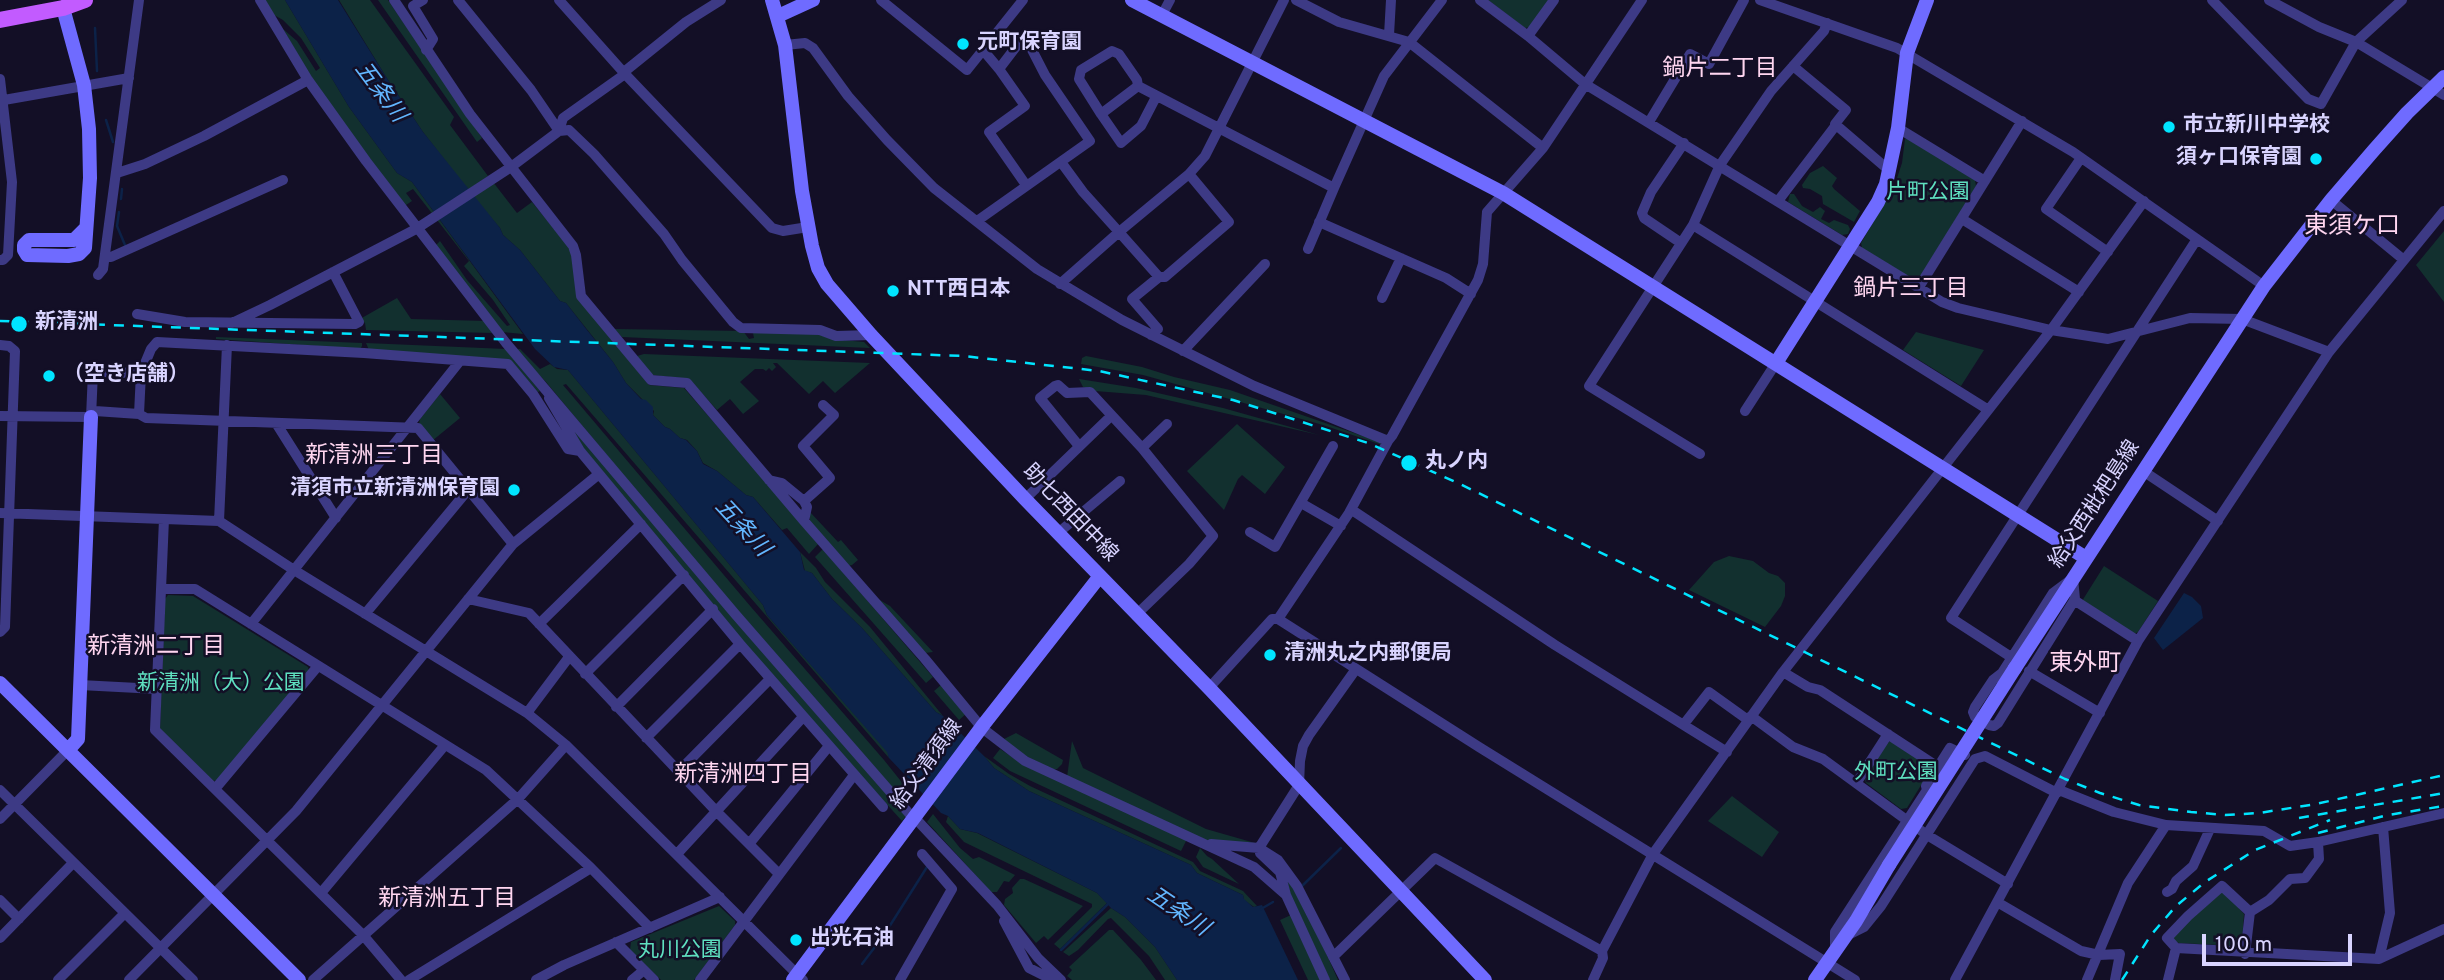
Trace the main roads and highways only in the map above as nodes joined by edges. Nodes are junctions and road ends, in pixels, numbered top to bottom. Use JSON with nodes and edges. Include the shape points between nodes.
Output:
{"nodes":[{"id":1,"x":85,"y":0,"type":"edge"},
{"id":2,"x":772,"y":0,"type":"edge"},
{"id":3,"x":813,"y":0,"type":"edge"},
{"id":4,"x":1132,"y":0,"type":"edge"},
{"id":5,"x":1927,"y":0,"type":"edge"},
{"id":6,"x":63,"y":8,"type":"junction"},
{"id":7,"x":778,"y":16,"type":"junction"},
{"id":8,"x":0,"y":20,"type":"edge"},
{"id":9,"x":2444,"y":77,"type":"edge"},
{"id":10,"x":2437,"y":92,"type":"edge"},
{"id":11,"x":86,"y":228,"type":"dead end"},
{"id":12,"x":1776,"y":363,"type":"junction"},
{"id":13,"x":91,"y":417,"type":"road end"},
{"id":14,"x":2086,"y":558,"type":"junction"},
{"id":15,"x":1100,"y":576,"type":"junction"},
{"id":16,"x":0,"y":683,"type":"edge"},
{"id":17,"x":69,"y":749,"type":"junction"},
{"id":18,"x":798,"y":978,"type":"edge"},
{"id":19,"x":299,"y":980,"type":"edge"},
{"id":20,"x":1485,"y":980,"type":"edge"},
{"id":21,"x":1815,"y":980,"type":"edge"}],
"edges":[{"from":1,"to":6,"type":"main road"},
{"from":2,"to":7,"type":"main road","name":"助七西田中線"},
{"from":3,"to":7,"type":"main road"},
{"from":4,"to":12,"type":"main road","via":[[1503,193]]},
{"from":5,"to":12,"type":"main road","via":[[1907,53],[1891,169],[1878,202]]},
{"from":6,"to":8,"type":"main road"},
{"from":6,"to":11,"type":"main road","via":[[84,85],[89,129]]},
{"from":7,"to":15,"type":"main road","name":"助七西田中線","via":[[808,227],[827,284]]},
{"from":9,"to":10,"type":"main road","name":"給父西枇杷島線"},
{"from":10,"to":14,"type":"main road","name":"給父西枇杷島線","via":[[2332,200],[2264,286]]},
{"from":12,"to":14,"type":"main road"},
{"from":13,"to":17,"type":"main road","via":[[78,739]]},
{"from":14,"to":21,"type":"main road","name":"給父西枇杷島線","bridge":true},
{"from":15,"to":18,"type":"main road","name":"給父清須線"},
{"from":15,"to":20,"type":"main road","name":"助七西田中線"},
{"from":16,"to":17,"type":"main road"},
{"from":17,"to":19,"type":"main road"}]}
